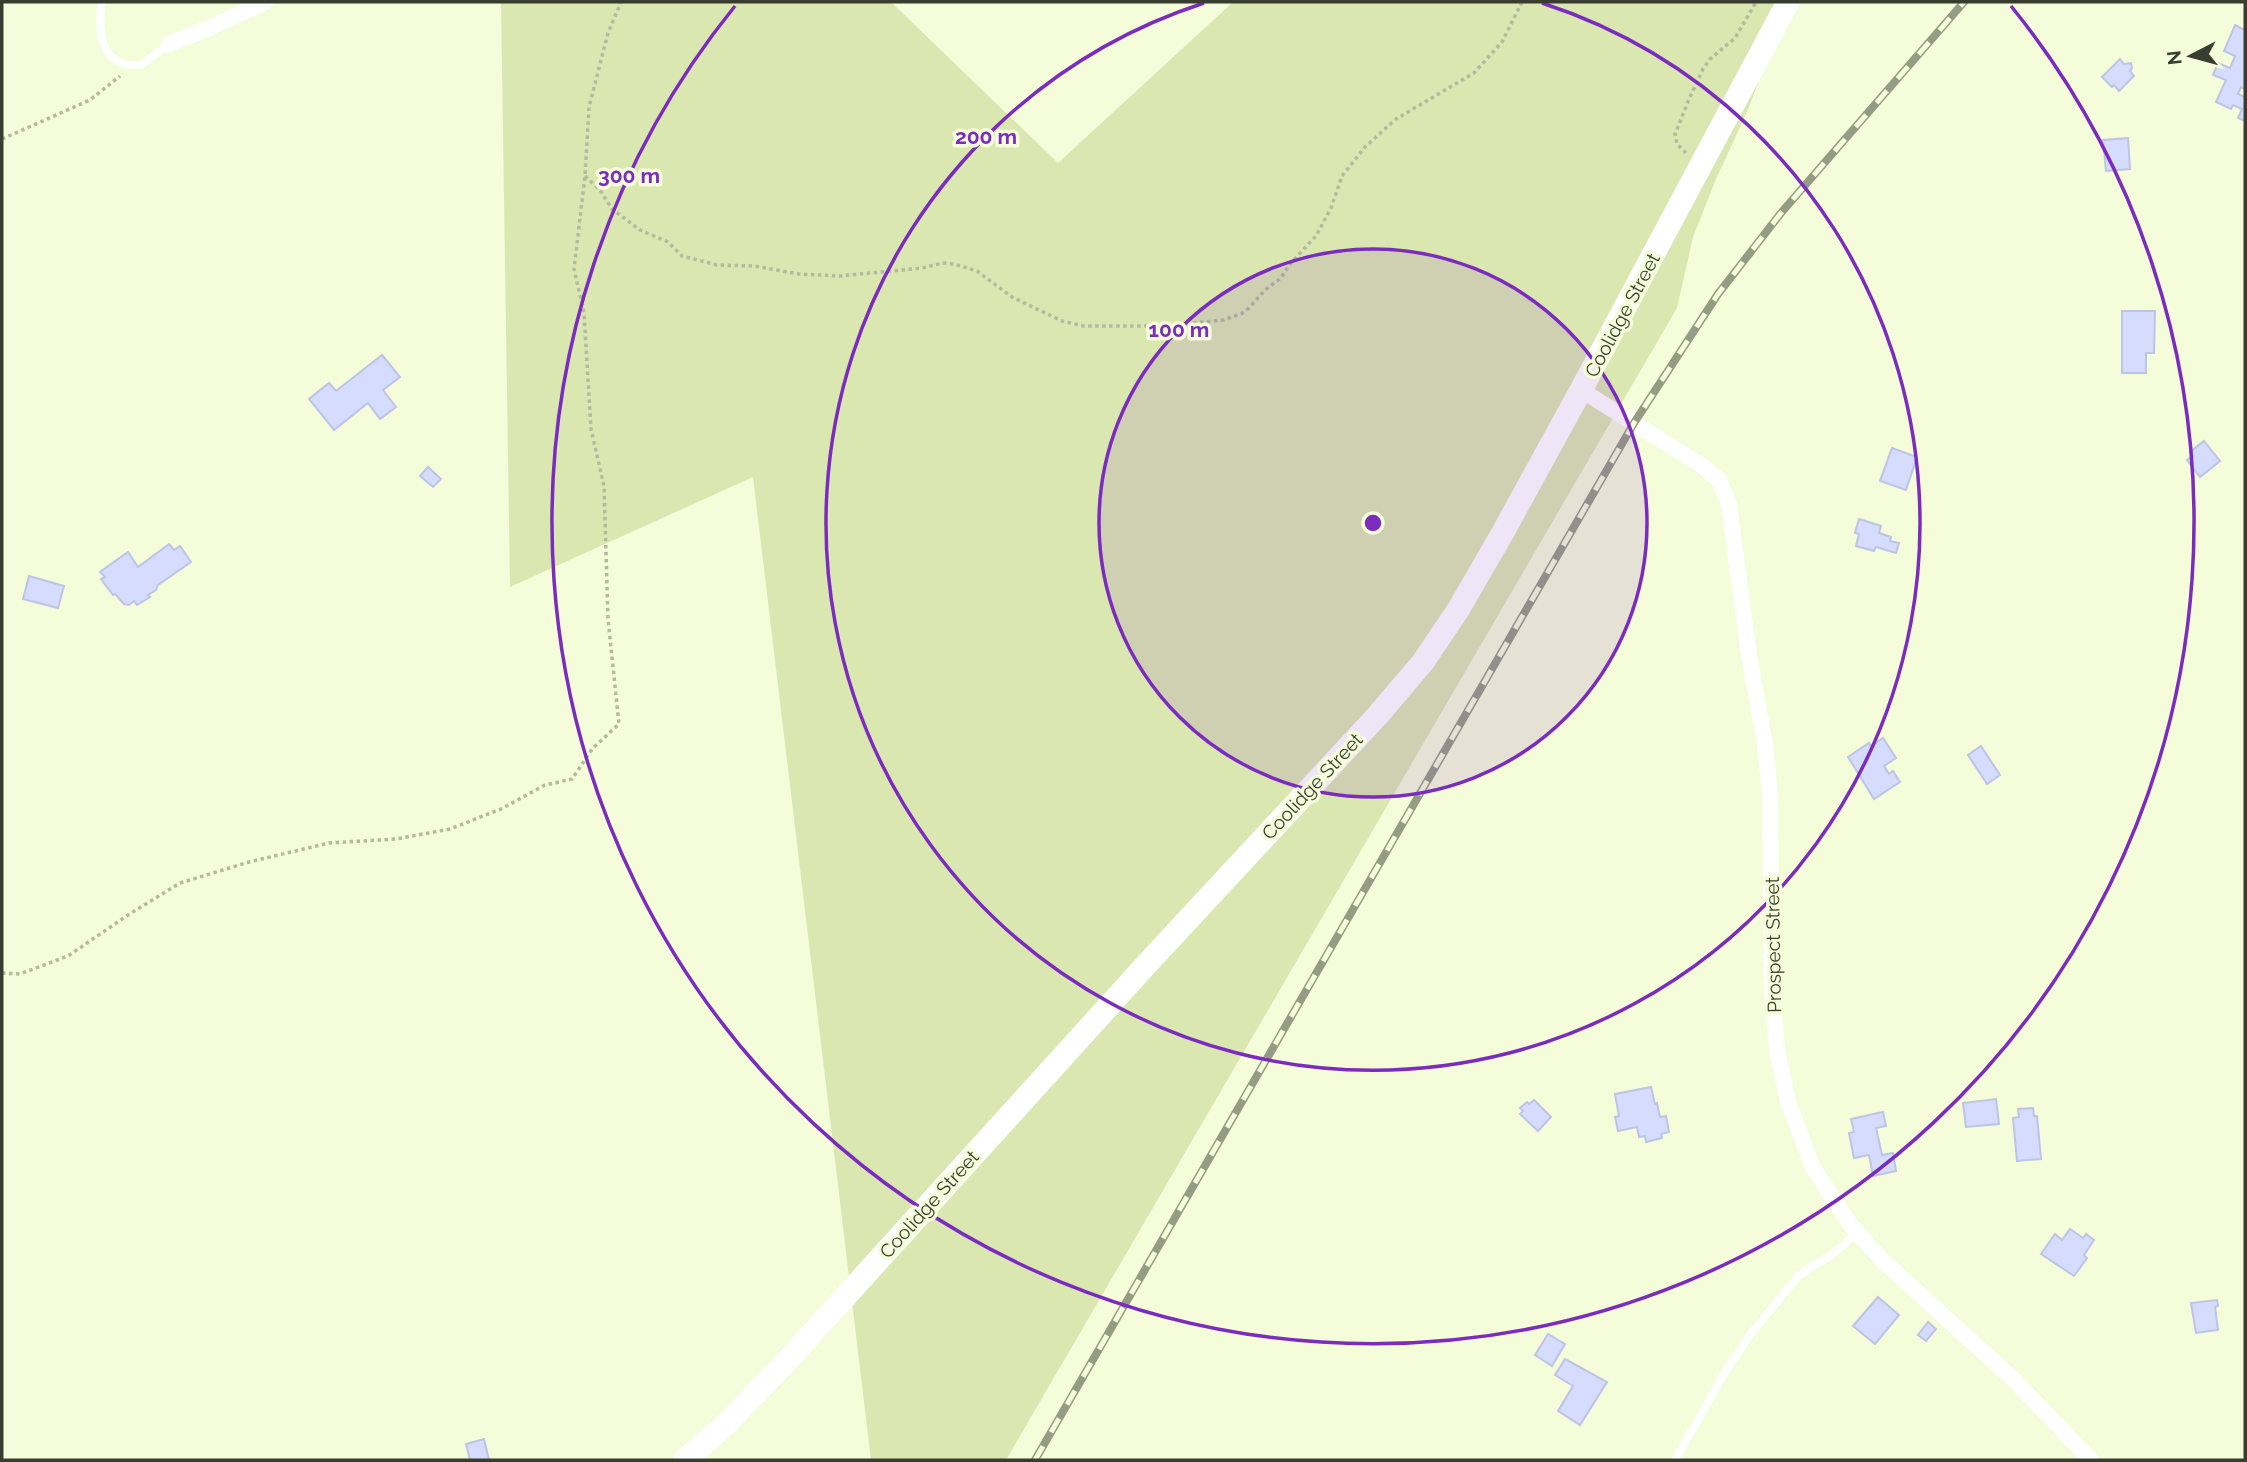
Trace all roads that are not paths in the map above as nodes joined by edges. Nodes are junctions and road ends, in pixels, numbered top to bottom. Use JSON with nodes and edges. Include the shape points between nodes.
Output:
{"nodes":[{"id":1,"x":102,"y":2,"type":"edge"},
{"id":2,"x":265,"y":2,"type":"edge"},
{"id":3,"x":1788,"y":2,"type":"edge"},
{"id":4,"x":169,"y":44,"type":"joint"},
{"id":5,"x":1581,"y":390,"type":"junction"},
{"id":6,"x":1858,"y":1232,"type":"junction"},
{"id":7,"x":685,"y":1460,"type":"edge"},
{"id":8,"x":1675,"y":1460,"type":"edge"},
{"id":9,"x":2091,"y":1460,"type":"edge"}],
"edges":[{"from":1,"to":4,"type":"lane","via":[[100,27],[111,57],[132,65],[147,61]]},
{"from":2,"to":4,"type":"street"},
{"from":3,"to":5,"type":"main road","name":"Coolidge Street"},
{"from":5,"to":6,"type":"street","name":"Prospect Street","via":[[1700,465],[1719,480],[1729,504],[1770,794],[1777,1049],[1788,1102],[1813,1168]]},
{"from":5,"to":7,"type":"main road","name":"Coolidge Street","via":[[1458,610],[1398,692],[786,1362]]},
{"from":6,"to":8,"type":"lane","via":[[1799,1275],[1727,1369]]},
{"from":6,"to":9,"type":"street","name":"Prospect Street"}]}
